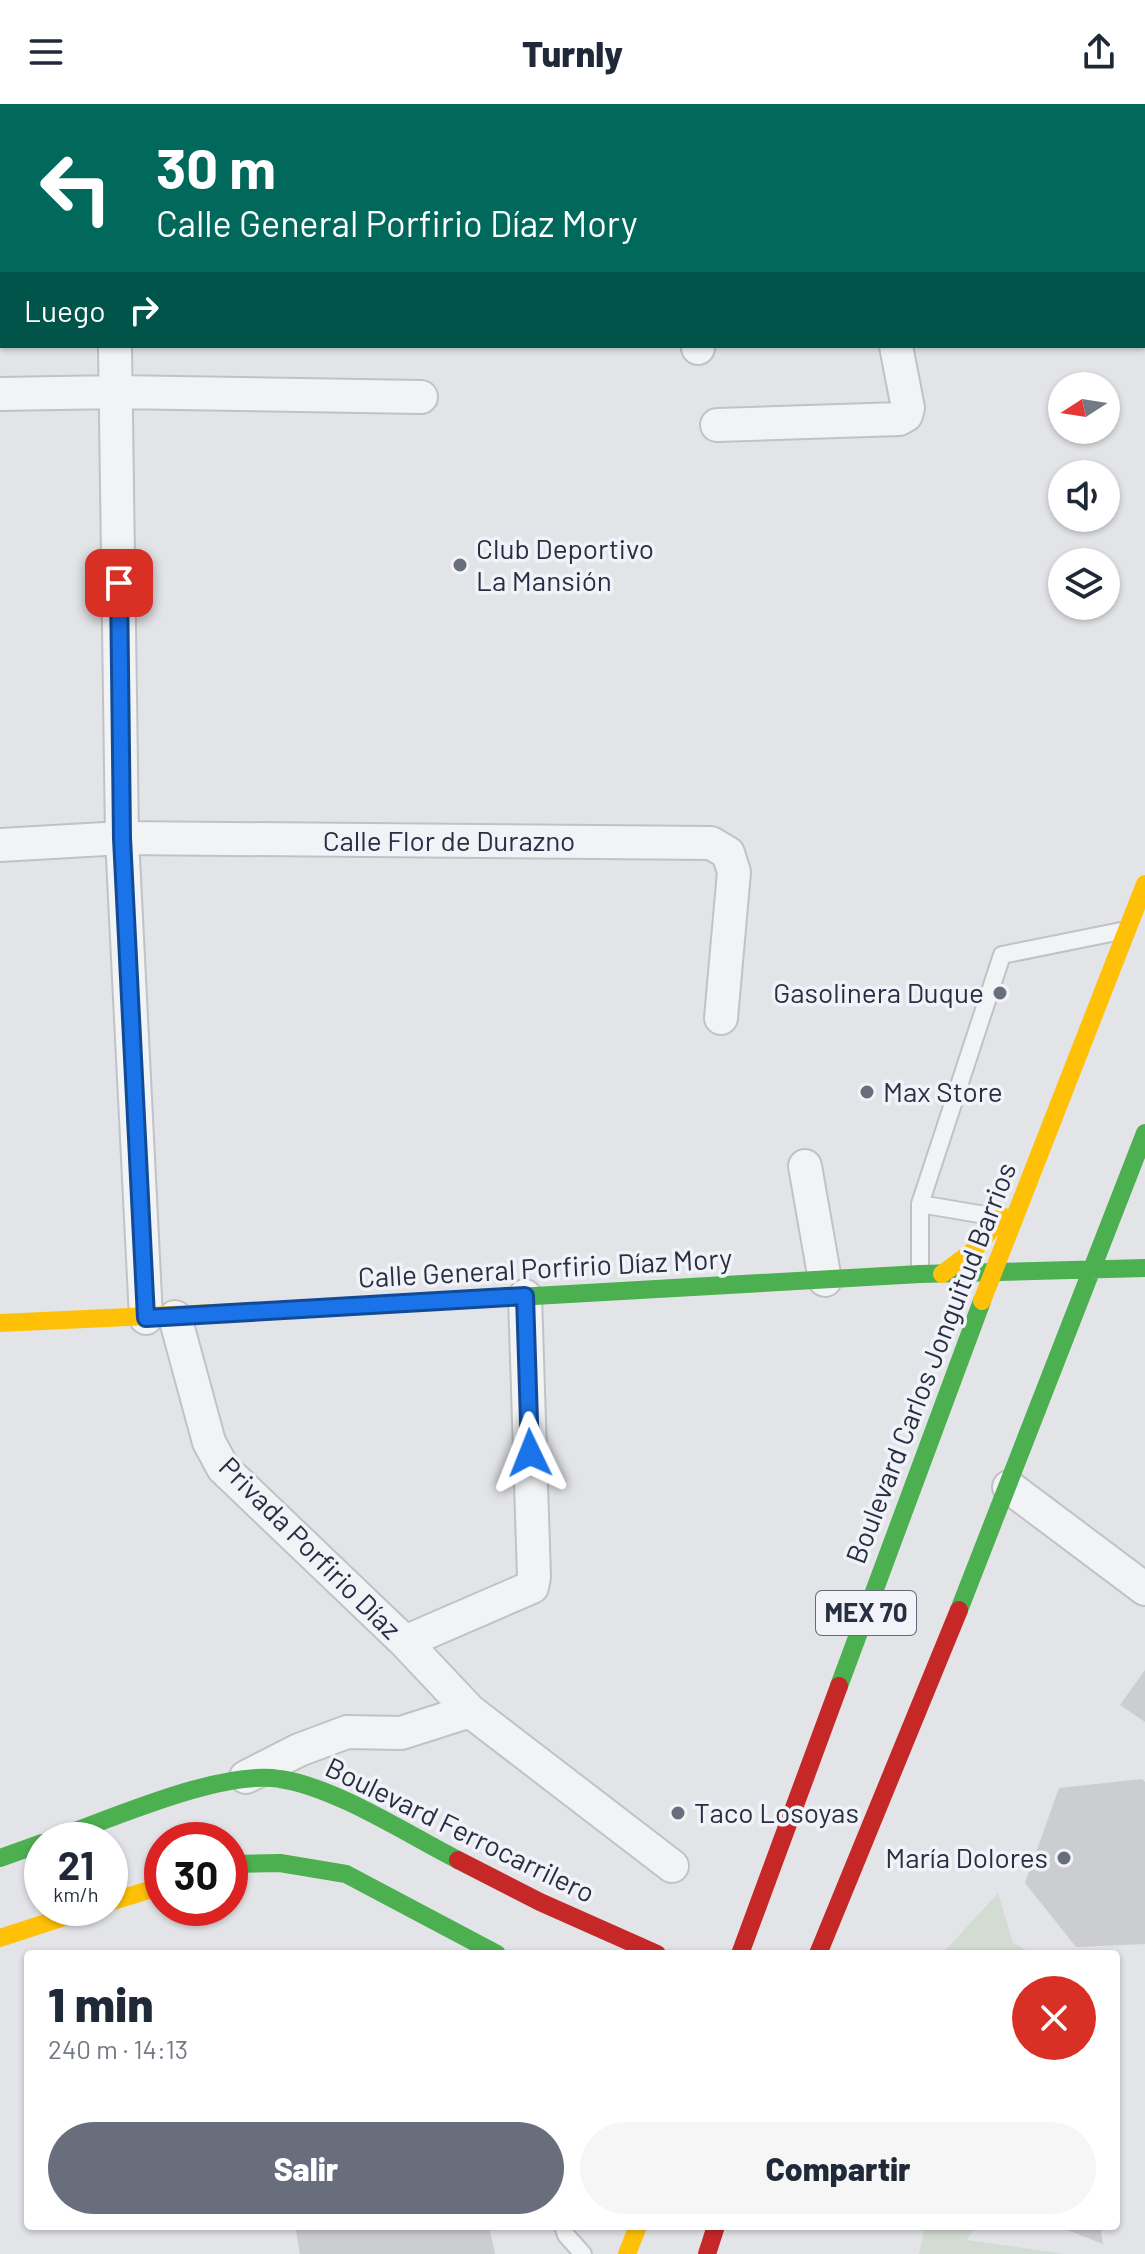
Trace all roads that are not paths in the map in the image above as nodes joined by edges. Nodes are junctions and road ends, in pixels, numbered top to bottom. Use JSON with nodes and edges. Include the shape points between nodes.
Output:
{"nodes":[{"id":1,"x":115,"y":348,"type":"edge"},
{"id":2,"x":896,"y":348,"type":"edge"},
{"id":3,"x":116,"y":392,"type":"junction"},
{"id":4,"x":0,"y":394,"type":"edge"},
{"id":5,"x":421,"y":397,"type":"dead end"},
{"id":6,"x":717,"y":425,"type":"dead end"},
{"id":7,"x":122,"y":838,"type":"junction"},
{"id":8,"x":0,"y":845,"type":"edge"},
{"id":9,"x":1145,"y":884,"type":"edge"},
{"id":10,"x":1126,"y":930,"type":"junction"},
{"id":11,"x":721,"y":1018,"type":"dead end"},
{"id":12,"x":1145,"y":1133,"type":"edge"},
{"id":13,"x":805,"y":1166,"type":"dead end"},
{"id":14,"x":1035,"y":1172,"type":"junction"},
{"id":15,"x":920,"y":1204,"type":"junction"},
{"id":16,"x":1000,"y":1218,"type":"junction"},
{"id":17,"x":1145,"y":1268,"type":"edge"},
{"id":18,"x":1092,"y":1271,"type":"junction"},
{"id":19,"x":992,"y":1273,"type":"junction"},
{"id":20,"x":920,"y":1274,"type":"junction"},
{"id":21,"x":942,"y":1274,"type":"junction"},
{"id":22,"x":825,"y":1280,"type":"junction"},
{"id":23,"x":525,"y":1296,"type":"junction"},
{"id":24,"x":161,"y":1318,"type":"junction"},
{"id":25,"x":0,"y":1323,"type":"edge"},
{"id":26,"x":1009,"y":1487,"type":"junction"},
{"id":27,"x":1145,"y":1589,"type":"edge"},
{"id":28,"x":405,"y":1642,"type":"junction"},
{"id":29,"x":470,"y":1711,"type":"junction"},
{"id":30,"x":240,"y":1780,"type":"junction"},
{"id":31,"x":104,"y":1822,"type":"edge"},
{"id":32,"x":24,"y":1849,"type":"edge"},
{"id":33,"x":0,"y":1858,"type":"edge"},
{"id":34,"x":248,"y":1864,"type":"edge"},
{"id":35,"x":672,"y":1866,"type":"dead end"},
{"id":36,"x":37,"y":1926,"type":"edge"},
{"id":37,"x":0,"y":1938,"type":"edge"},
{"id":38,"x":474,"y":1948,"type":"edge"},
{"id":39,"x":648,"y":1950,"type":"edge"},
{"id":40,"x":741,"y":1950,"type":"edge"},
{"id":41,"x":820,"y":1950,"type":"edge"},
{"id":42,"x":564,"y":2230,"type":"edge"},
{"id":43,"x":636,"y":2230,"type":"edge"},
{"id":44,"x":715,"y":2230,"type":"edge"},
{"id":45,"x":583,"y":2254,"type":"edge"},
{"id":46,"x":627,"y":2254,"type":"edge"},
{"id":47,"x":707,"y":2254,"type":"edge"}],
"edges":[{"from":1,"to":3,"type":"street","name":"Privada Porfirio Díaz"},
{"from":2,"to":6,"type":"street","via":[[908,408],[899,419]]},
{"from":3,"to":4,"type":"street"},
{"from":3,"to":5,"type":"street"},
{"from":3,"to":7,"type":"street","name":"Privada Porfirio Díaz"},
{"from":7,"to":8,"type":"street","name":"Calle Flor de Durazno"},
{"from":7,"to":11,"type":"street","name":"Calle Flor de Durazno","via":[[711,843],[728,853],[734,872]]},
{"from":7,"to":24,"type":"street","name":"Privada Porfirio Díaz"},
{"from":9,"to":10,"type":"street","name":"Boulevard Carlos Jonguitud Barrios","number":"MEX 70"},
{"from":10,"to":14,"type":"street","name":"Boulevard Carlos Jonguitud Barrios","number":"MEX 70"},
{"from":10,"to":15,"type":"lane","via":[[1002,955]]},
{"from":12,"to":18,"type":"street","number":"MEX 70"},
{"from":13,"to":22,"type":"street"},
{"from":14,"to":16,"type":"street"},
{"from":14,"to":19,"type":"street","name":"Boulevard Carlos Jonguitud Barrios","number":"MEX 70"},
{"from":15,"to":16,"type":"lane"},
{"from":15,"to":20,"type":"lane"},
{"from":16,"to":21,"type":"street","via":[[973,1251]]},
{"from":17,"to":18,"type":"street","name":"Calle General Porfirio Díaz Mory"},
{"from":18,"to":19,"type":"street","name":"Calle General Porfirio Díaz Mory"},
{"from":18,"to":26,"type":"street","number":"MEX 70"},
{"from":19,"to":21,"type":"street","name":"Calle General Porfirio Díaz Mory"},
{"from":19,"to":40,"type":"street","name":"Boulevard Carlos Jonguitud Barrios","number":"MEX 70"},
{"from":20,"to":21,"type":"street","name":"Calle General Porfirio Díaz Mory"},
{"from":20,"to":22,"type":"street","name":"Calle General Porfirio Díaz Mory"},
{"from":22,"to":23,"type":"street","name":"Calle General Porfirio Díaz Mory"},
{"from":23,"to":24,"type":"street","name":"Calle General Porfirio Díaz Mory"},
{"from":23,"to":28,"type":"street","via":[[532,1587]]},
{"from":24,"to":25,"type":"street","name":"Calle General Porfirio Díaz Mory"},
{"from":24,"to":28,"type":"street","name":"Privada Porfirio Díaz","via":[[223,1468]]},
{"from":26,"to":27,"type":"street"},
{"from":26,"to":41,"type":"street","number":"MEX 70"},
{"from":28,"to":29,"type":"street","name":"Privada Porfirio Díaz"},
{"from":29,"to":30,"type":"street","via":[[401,1733],[347,1732]]},
{"from":29,"to":35,"type":"street","name":"Privada Porfirio Díaz"},
{"from":30,"to":31,"type":"street","name":"Boulevard Ferrocarrilero"},
{"from":30,"to":39,"type":"street","name":"Boulevard Ferrocarrilero","via":[[278,1778],[316,1788],[540,1902]]},
{"from":32,"to":33,"type":"street"},
{"from":34,"to":38,"type":"street","via":[[280,1863],[346,1874]]},
{"from":36,"to":37,"type":"street"},
{"from":42,"to":45,"type":"lane"},
{"from":43,"to":46,"type":"street"},
{"from":44,"to":47,"type":"street"}]}
